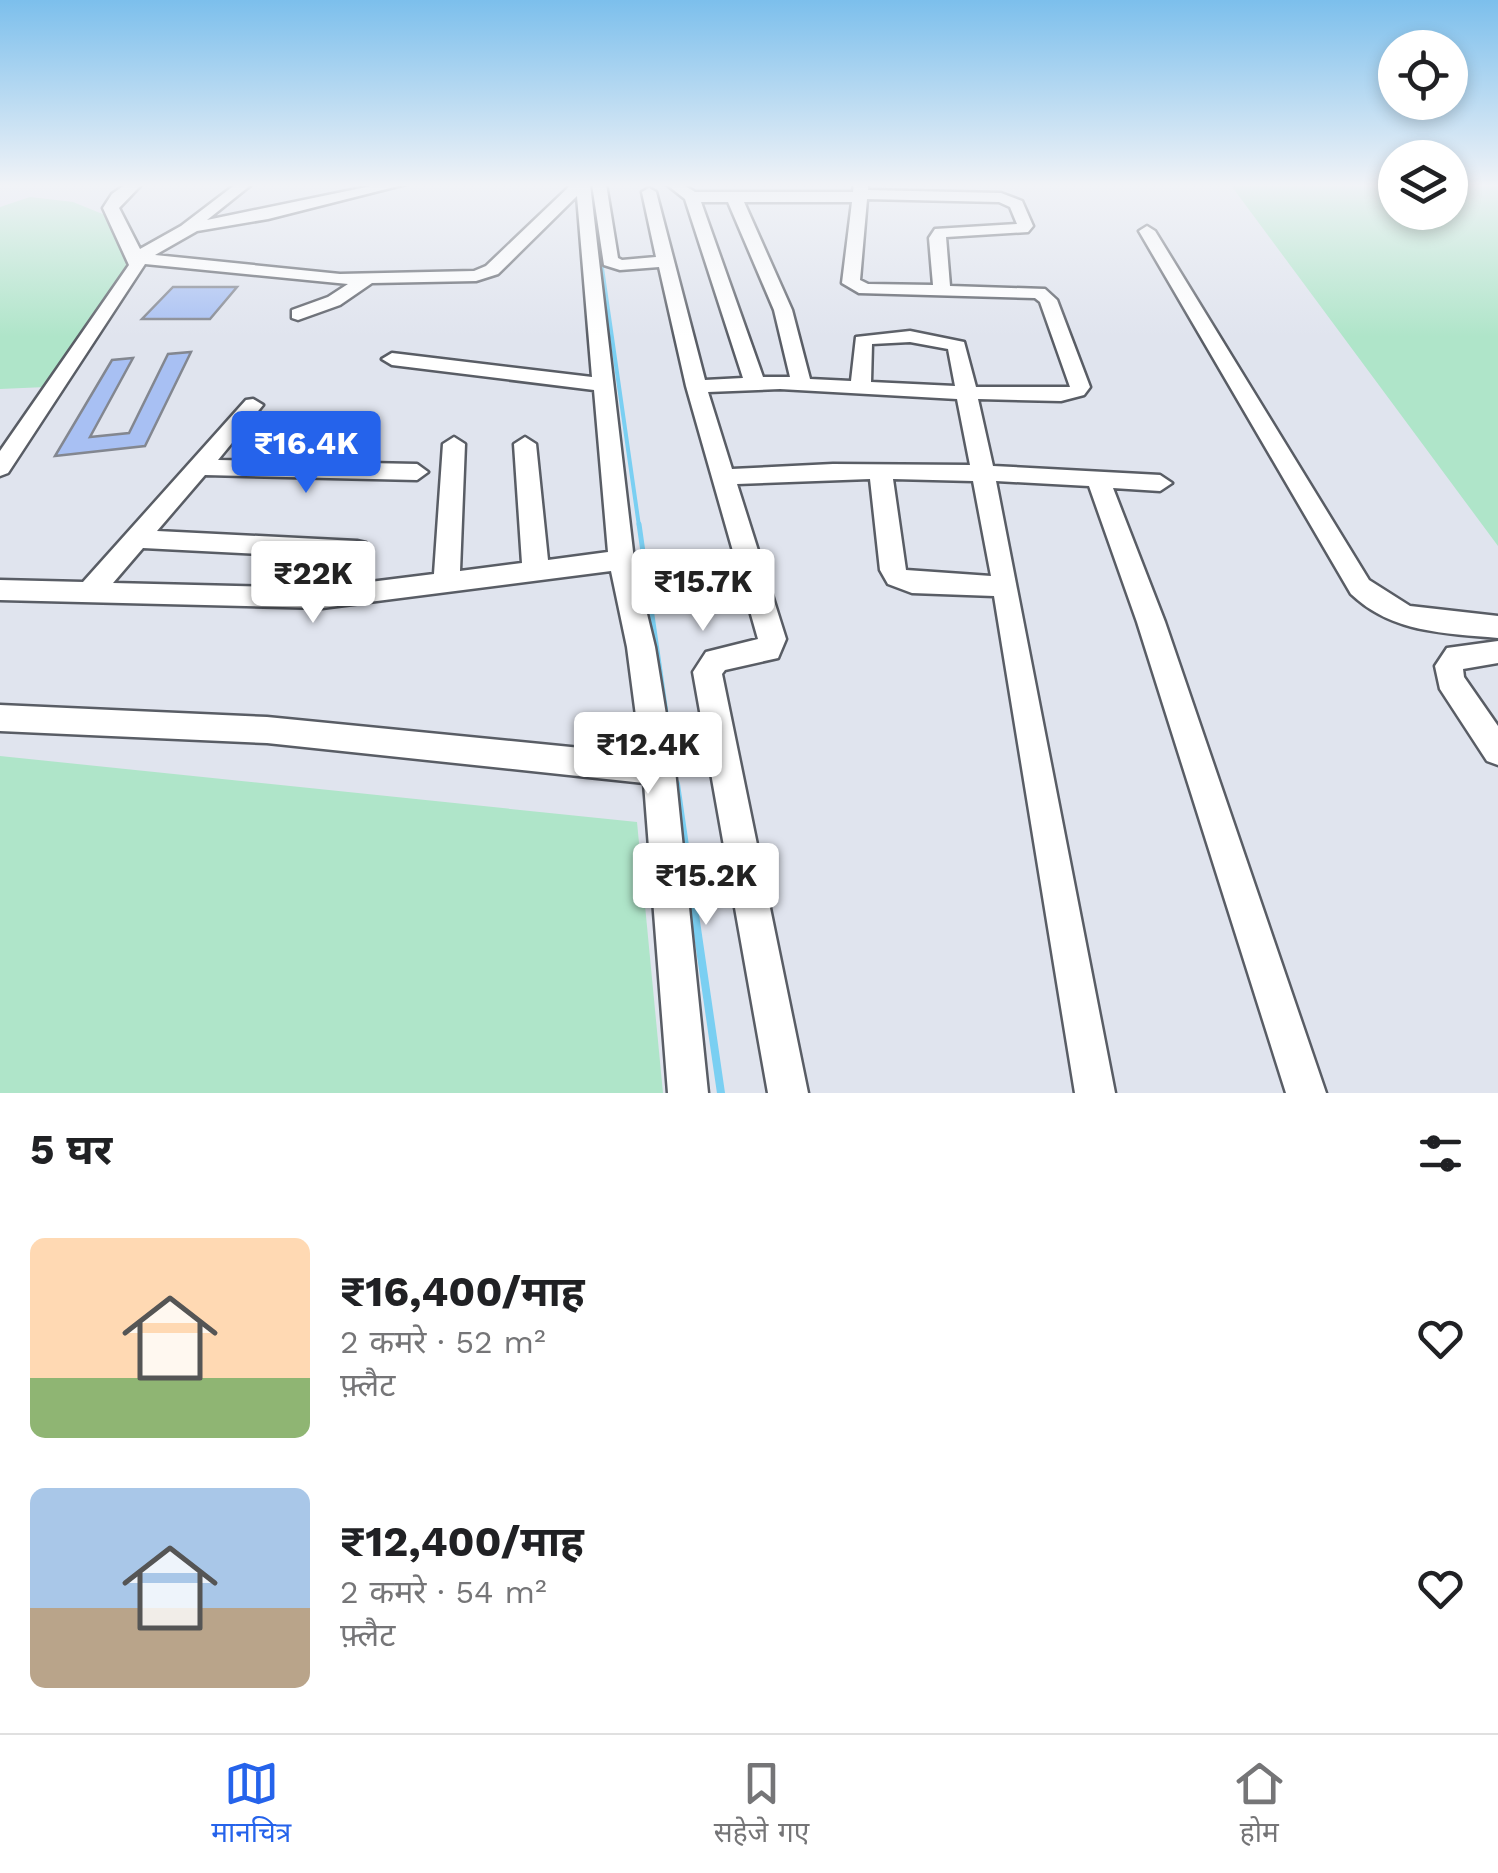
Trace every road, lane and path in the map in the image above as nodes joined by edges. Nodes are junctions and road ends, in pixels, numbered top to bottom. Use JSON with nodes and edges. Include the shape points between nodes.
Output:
{"nodes":[{"id":1,"x":120,"y":235,"type":"edge"},
{"id":2,"x":178,"y":235,"type":"edge"},
{"id":3,"x":526,"y":235,"type":"edge"},
{"id":4,"x":587,"y":235,"type":"edge"},
{"id":5,"x":606,"y":235,"type":"edge"},
{"id":6,"x":664,"y":235,"type":"edge"},
{"id":7,"x":705,"y":235,"type":"edge"},
{"id":8,"x":750,"y":235,"type":"edge"},
{"id":9,"x":856,"y":235,"type":"edge"},
{"id":10,"x":939,"y":235,"type":"edge"},
{"id":11,"x":1150,"y":235,"type":"edge"},
{"id":12,"x":137,"y":258,"type":"junction"},
{"id":13,"x":666,"y":261,"type":"junction"},
{"id":14,"x":366,"y":280,"type":"junction"},
{"id":15,"x":942,"y":290,"type":"junction"},
{"id":16,"x":298,"y":314,"type":"dead end"},
{"id":17,"x":392,"y":359,"type":"dead end"},
{"id":18,"x":755,"y":383,"type":"junction"},
{"id":19,"x":801,"y":383,"type":"junction"},
{"id":20,"x":604,"y":385,"type":"junction"},
{"id":21,"x":696,"y":386,"type":"junction"},
{"id":22,"x":861,"y":388,"type":"junction"},
{"id":23,"x":965,"y":394,"type":"junction"},
{"id":24,"x":252,"y":406,"type":"dead end"},
{"id":25,"x":454,"y":444,"type":"dead end"},
{"id":26,"x":524,"y":444,"type":"dead end"},
{"id":27,"x":197,"y":467,"type":"junction"},
{"id":28,"x":0,"y":468,"type":"edge"},
{"id":29,"x":417,"y":472,"type":"dead end"},
{"id":30,"x":882,"y":473,"type":"junction"},
{"id":31,"x":983,"y":474,"type":"junction"},
{"id":32,"x":724,"y":477,"type":"junction"},
{"id":33,"x":1098,"y":479,"type":"junction"},
{"id":34,"x":1160,"y":483,"type":"dead end"},
{"id":35,"x":138,"y":540,"type":"junction"},
{"id":36,"x":357,"y":550,"type":"dead end"},
{"id":37,"x":621,"y":560,"type":"junction"},
{"id":38,"x":536,"y":572,"type":"junction"},
{"id":39,"x":446,"y":584,"type":"junction"},
{"id":40,"x":1006,"y":586,"type":"junction"},
{"id":41,"x":0,"y":590,"type":"edge"},
{"id":42,"x":91,"y":592,"type":"junction"},
{"id":43,"x":1498,"y":626,"type":"edge"},
{"id":44,"x":1498,"y":652,"type":"edge"},
{"id":45,"x":0,"y":718,"type":"edge"},
{"id":46,"x":1498,"y":750,"type":"edge"},
{"id":47,"x":659,"y":770,"type":"junction"},
{"id":48,"x":688,"y":1093,"type":"edge"},
{"id":49,"x":788,"y":1093,"type":"edge"},
{"id":50,"x":1094,"y":1093,"type":"edge"},
{"id":51,"x":1306,"y":1093,"type":"edge"}],
"edges":[{"from":1,"to":12,"type":"street"},
{"from":2,"to":12,"type":"street"},
{"from":3,"to":14,"type":"street","via":[[484,274]]},
{"from":4,"to":20,"type":"street"},
{"from":5,"to":13,"type":"street","via":[[610,261]]},
{"from":6,"to":13,"type":"street"},
{"from":7,"to":18,"type":"street"},
{"from":8,"to":19,"type":"street","via":[[783,310]]},
{"from":9,"to":15,"type":"street","via":[[852,284]]},
{"from":10,"to":15,"type":"street"},
{"from":11,"to":43,"type":"street","via":[[1372,601],[1410,619]]},
{"from":12,"to":14,"type":"street"},
{"from":12,"to":28,"type":"street"},
{"from":13,"to":21,"type":"street"},
{"from":14,"to":16,"type":"street","via":[[334,302]]},
{"from":15,"to":23,"type":"street","via":[[1045,296],[1080,387],[1071,394]]},
{"from":17,"to":20,"type":"street"},
{"from":18,"to":19,"type":"street"},
{"from":18,"to":21,"type":"street"},
{"from":19,"to":22,"type":"street"},
{"from":20,"to":37,"type":"street"},
{"from":21,"to":32,"type":"street"},
{"from":22,"to":23,"type":"street"},
{"from":22,"to":23,"type":"street","via":[[861,344],[875,338],[952,343]]},
{"from":23,"to":31,"type":"street"},
{"from":24,"to":27,"type":"street"},
{"from":25,"to":39,"type":"street"},
{"from":26,"to":38,"type":"street"},
{"from":27,"to":29,"type":"street"},
{"from":27,"to":35,"type":"street"},
{"from":30,"to":31,"type":"street"},
{"from":30,"to":32,"type":"street"},
{"from":30,"to":40,"type":"street","via":[[897,577]]},
{"from":31,"to":33,"type":"street"},
{"from":31,"to":40,"type":"street"},
{"from":32,"to":49,"type":"street","via":[[772,639],[768,650],[716,660],[708,672]]},
{"from":33,"to":34,"type":"street"},
{"from":33,"to":51,"type":"street"},
{"from":35,"to":36,"type":"street"},
{"from":35,"to":42,"type":"street"},
{"from":37,"to":38,"type":"street"},
{"from":37,"to":47,"type":"street"},
{"from":38,"to":39,"type":"street"},
{"from":39,"to":42,"type":"street","via":[[322,598]]},
{"from":40,"to":50,"type":"street"},
{"from":41,"to":42,"type":"street"},
{"from":44,"to":46,"type":"street","via":[[1456,656],[1449,666],[1450,680]]},
{"from":45,"to":47,"type":"street","via":[[268,730]]},
{"from":47,"to":48,"type":"street"}]}
